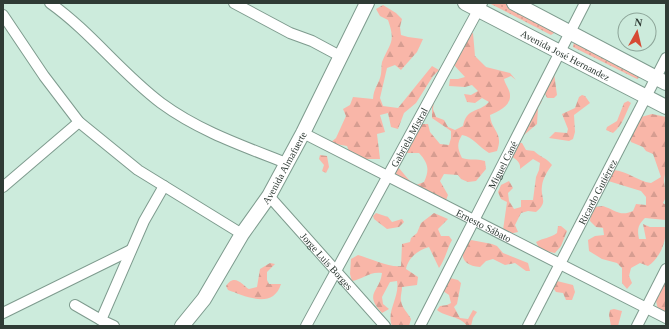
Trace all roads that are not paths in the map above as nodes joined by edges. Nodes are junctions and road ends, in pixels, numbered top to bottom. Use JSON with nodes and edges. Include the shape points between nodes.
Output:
{"nodes":[{"id":1,"x":50,"y":3,"type":"edge"},
{"id":2,"x":234,"y":3,"type":"edge"},
{"id":3,"x":367,"y":3,"type":"edge"},
{"id":4,"x":464,"y":3,"type":"edge"},
{"id":5,"x":514,"y":3,"type":"edge"},
{"id":6,"x":585,"y":3,"type":"edge"},
{"id":7,"x":480,"y":7,"type":"edge"},
{"id":8,"x":3,"y":15,"type":"edge"},
{"id":9,"x":571,"y":32,"type":"junction"},
{"id":10,"x":561,"y":52,"type":"junction"},
{"id":11,"x":340,"y":56,"type":"junction"},
{"id":12,"x":666,"y":58,"type":"edge"},
{"id":13,"x":661,"y":80,"type":"edge"},
{"id":14,"x":646,"y":97,"type":"junction"},
{"id":15,"x":666,"y":107,"type":"edge"},
{"id":16,"x":79,"y":122,"type":"junction"},
{"id":17,"x":303,"y":133,"type":"junction"},
{"id":18,"x":286,"y":163,"type":"junction"},
{"id":19,"x":388,"y":175,"type":"junction"},
{"id":20,"x":164,"y":186,"type":"junction"},
{"id":21,"x":3,"y":187,"type":"edge"},
{"id":22,"x":269,"y":196,"type":"junction"},
{"id":23,"x":474,"y":219,"type":"junction"},
{"id":24,"x":242,"y":234,"type":"junction"},
{"id":25,"x":131,"y":250,"type":"junction"},
{"id":26,"x":560,"y":263,"type":"junction"},
{"id":27,"x":666,"y":269,"type":"edge"},
{"id":28,"x":336,"y":272,"type":"junction"},
{"id":29,"x":76,"y":304,"type":"dead end"},
{"id":30,"x":646,"y":307,"type":"junction"},
{"id":31,"x":195,"y":311,"type":"junction"},
{"id":32,"x":3,"y":313,"type":"edge"},
{"id":33,"x":666,"y":318,"type":"edge"},
{"id":34,"x":101,"y":320,"type":"junction"},
{"id":35,"x":114,"y":326,"type":"edge"},
{"id":36,"x":182,"y":326,"type":"edge"},
{"id":37,"x":191,"y":326,"type":"edge"},
{"id":38,"x":306,"y":326,"type":"edge"},
{"id":39,"x":385,"y":326,"type":"edge"},
{"id":40,"x":420,"y":326,"type":"edge"},
{"id":41,"x":528,"y":326,"type":"edge"},
{"id":42,"x":637,"y":326,"type":"edge"}],
"edges":[{"from":1,"to":18,"type":"street","via":[[137,84],[173,111],[204,130]]},
{"from":2,"to":11,"type":"street"},
{"from":3,"to":11,"type":"street","name":"Avenida Almafuerte"},
{"from":4,"to":7,"type":"street","name":"Avenida José Hernandez"},
{"from":5,"to":9,"type":"street"},
{"from":6,"to":9,"type":"street","name":"Miguel Cané"},
{"from":7,"to":10,"type":"street","name":"Avenida José Hernandez"},
{"from":7,"to":19,"type":"street","name":"Gabriela Mistral"},
{"from":8,"to":16,"type":"street"},
{"from":9,"to":10,"type":"street","name":"Miguel Cané"},
{"from":9,"to":13,"type":"street"},
{"from":10,"to":14,"type":"street","name":"Avenida José Hernandez"},
{"from":10,"to":23,"type":"street","name":"Miguel Cané"},
{"from":11,"to":17,"type":"street","name":"Avenida Almafuerte"},
{"from":12,"to":13,"type":"street","name":"Ricardo Gutiérrez"},
{"from":13,"to":14,"type":"street","name":"Ricardo Gutiérrez"},
{"from":14,"to":15,"type":"street","name":"Avenida José Hernandez"},
{"from":14,"to":26,"type":"street","name":"Ricardo Gutiérrez"},
{"from":16,"to":20,"type":"street","via":[[119,156]]},
{"from":16,"to":21,"type":"street"},
{"from":17,"to":18,"type":"street","name":"Avenida Almafuerte"},
{"from":17,"to":19,"type":"street","name":"Ernesto Sábato"},
{"from":18,"to":22,"type":"street","name":"Avenida Almafuerte"},
{"from":19,"to":23,"type":"street","name":"Ernesto Sábato"},
{"from":19,"to":28,"type":"street","name":"Gabriela Mistral"},
{"from":20,"to":24,"type":"street"},
{"from":20,"to":25,"type":"street"},
{"from":22,"to":24,"type":"street","name":"Avenida Almafuerte"},
{"from":22,"to":28,"type":"street","name":"Jorge Luis Borges"},
{"from":23,"to":26,"type":"street","name":"Ernesto Sábato"},
{"from":23,"to":40,"type":"street","name":"Miguel Cané"},
{"from":24,"to":31,"type":"street","name":"Avenida Almafuerte"},
{"from":25,"to":32,"type":"street"},
{"from":25,"to":34,"type":"street"},
{"from":26,"to":30,"type":"street","name":"Ernesto Sábato"},
{"from":26,"to":41,"type":"street","name":"Ricardo Gutiérrez"},
{"from":27,"to":30,"type":"street"},
{"from":28,"to":38,"type":"street","name":"Gabriela Mistral"},
{"from":28,"to":39,"type":"street","name":"Jorge Luis Borges"},
{"from":29,"to":34,"type":"street"},
{"from":30,"to":33,"type":"street","name":"Ernesto Sábato"},
{"from":30,"to":42,"type":"street"},
{"from":31,"to":36,"type":"street"},
{"from":31,"to":37,"type":"street","name":"Avenida Almafuerte"},
{"from":34,"to":35,"type":"street"}]}
